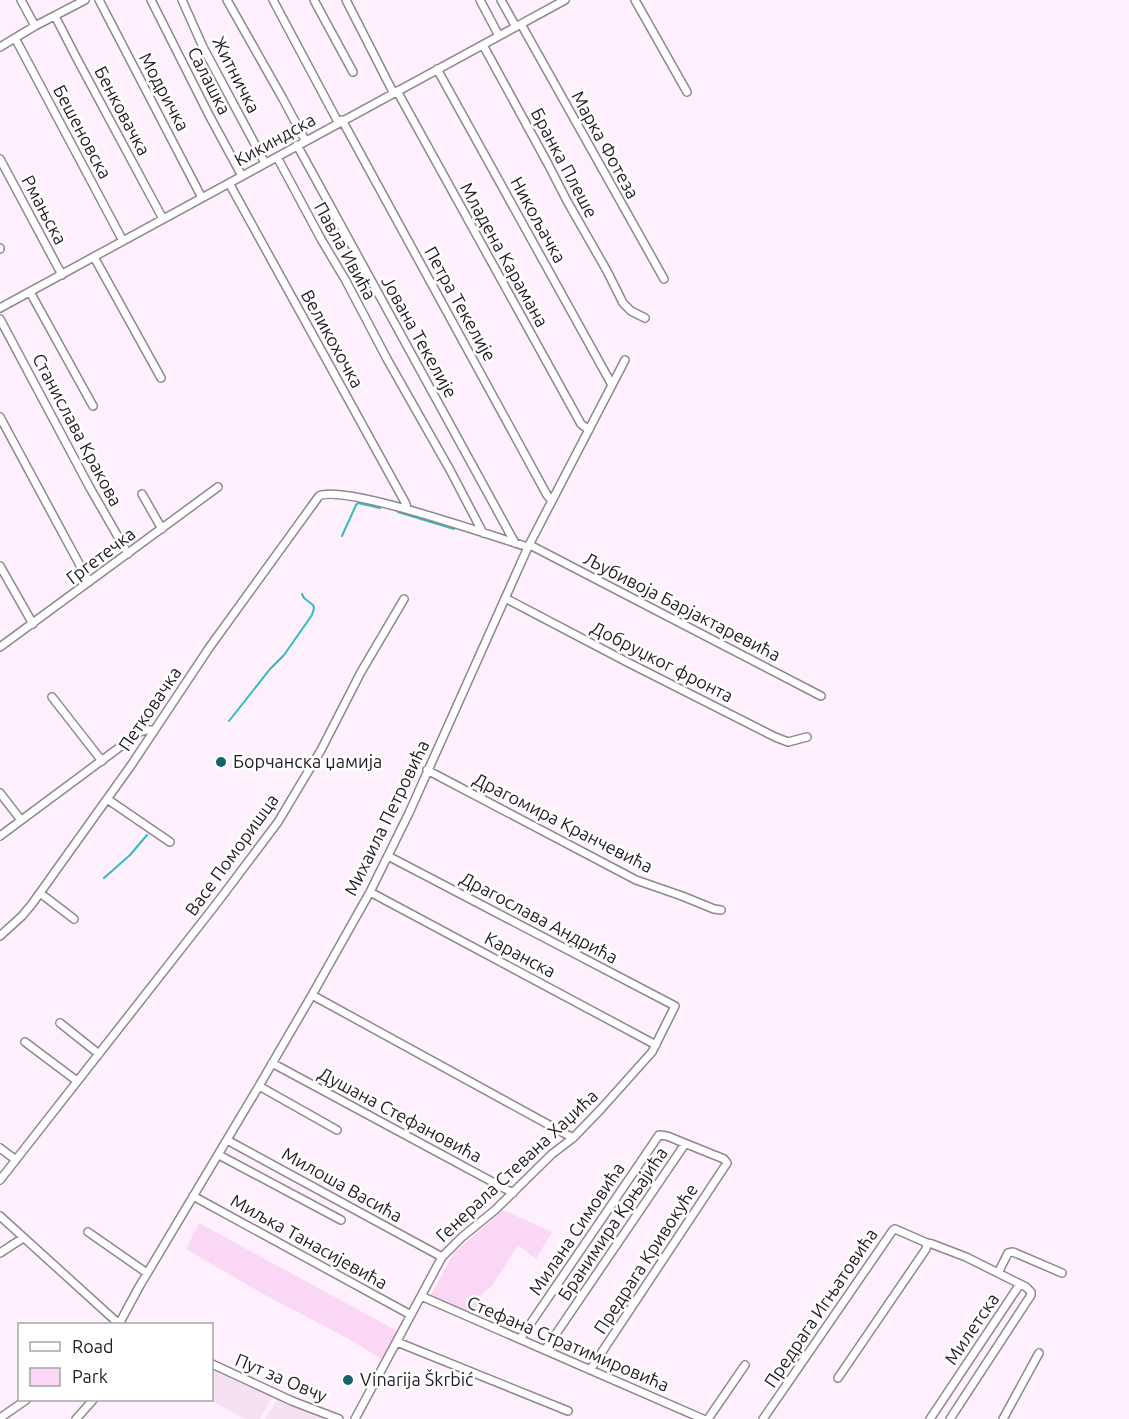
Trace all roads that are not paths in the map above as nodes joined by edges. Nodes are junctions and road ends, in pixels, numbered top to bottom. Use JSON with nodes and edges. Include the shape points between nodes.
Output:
{"nodes":[{"id":1,"x":21,"y":0,"type":"edge"},
{"id":2,"x":85,"y":0,"type":"edge"},
{"id":3,"x":99,"y":0,"type":"edge"},
{"id":4,"x":151,"y":0,"type":"edge"},
{"id":5,"x":182,"y":0,"type":"edge"},
{"id":6,"x":227,"y":0,"type":"edge"},
{"id":7,"x":273,"y":0,"type":"edge"},
{"id":8,"x":314,"y":0,"type":"edge"},
{"id":9,"x":346,"y":0,"type":"edge"},
{"id":10,"x":480,"y":0,"type":"edge"},
{"id":11,"x":501,"y":0,"type":"edge"},
{"id":12,"x":636,"y":0,"type":"edge"},
{"id":13,"x":560,"y":1,"type":"edge"},
{"id":14,"x":55,"y":16,"type":"junction"},
{"id":15,"x":35,"y":26,"type":"junction"},
{"id":16,"x":518,"y":26,"type":"junction"},
{"id":17,"x":499,"y":36,"type":"junction"},
{"id":18,"x":15,"y":38,"type":"junction"},
{"id":19,"x":483,"y":45,"type":"junction"},
{"id":20,"x":0,"y":47,"type":"edge"},
{"id":21,"x":437,"y":69,"type":"junction"},
{"id":22,"x":353,"y":72,"type":"dead end"},
{"id":23,"x":395,"y":92,"type":"junction"},
{"id":24,"x":687,"y":92,"type":"dead end"},
{"id":25,"x":340,"y":121,"type":"junction"},
{"id":26,"x":305,"y":140,"type":"junction"},
{"id":27,"x":297,"y":145,"type":"junction"},
{"id":28,"x":277,"y":157,"type":"junction"},
{"id":29,"x":0,"y":159,"type":"edge"},
{"id":30,"x":265,"y":163,"type":"junction"},
{"id":31,"x":242,"y":176,"type":"junction"},
{"id":32,"x":229,"y":183,"type":"junction"},
{"id":33,"x":202,"y":198,"type":"junction"},
{"id":34,"x":163,"y":219,"type":"junction"},
{"id":35,"x":123,"y":241,"type":"junction"},
{"id":36,"x":94,"y":256,"type":"junction"},
{"id":37,"x":62,"y":274,"type":"junction"},
{"id":38,"x":664,"y":279,"type":"dead end"},
{"id":39,"x":30,"y":292,"type":"junction"},
{"id":40,"x":0,"y":308,"type":"edge"},
{"id":41,"x":645,"y":318,"type":"dead end"},
{"id":42,"x":0,"y":319,"type":"edge"},
{"id":43,"x":625,"y":360,"type":"dead end"},
{"id":44,"x":161,"y":378,"type":"dead end"},
{"id":45,"x":612,"y":385,"type":"junction"},
{"id":46,"x":93,"y":406,"type":"dead end"},
{"id":47,"x":0,"y":417,"type":"edge"},
{"id":48,"x":589,"y":430,"type":"junction"},
{"id":49,"x":218,"y":487,"type":"dead end"},
{"id":50,"x":142,"y":494,"type":"dead end"},
{"id":51,"x":552,"y":501,"type":"junction"},
{"id":52,"x":407,"y":509,"type":"junction"},
{"id":53,"x":162,"y":529,"type":"junction"},
{"id":54,"x":483,"y":533,"type":"junction"},
{"id":55,"x":515,"y":543,"type":"junction"},
{"id":56,"x":529,"y":546,"type":"junction"},
{"id":57,"x":128,"y":554,"type":"junction"},
{"id":58,"x":0,"y":566,"type":"edge"},
{"id":59,"x":89,"y":582,"type":"junction"},
{"id":60,"x":505,"y":598,"type":"junction"},
{"id":61,"x":404,"y":599,"type":"dead end"},
{"id":62,"x":33,"y":624,"type":"junction"},
{"id":63,"x":0,"y":647,"type":"edge"},
{"id":64,"x":821,"y":696,"type":"dead end"},
{"id":65,"x":52,"y":697,"type":"dead end"},
{"id":66,"x":154,"y":730,"type":"junction"},
{"id":67,"x":807,"y":737,"type":"dead end"},
{"id":68,"x":102,"y":760,"type":"junction"},
{"id":69,"x":427,"y":770,"type":"junction"},
{"id":70,"x":0,"y":793,"type":"edge"},
{"id":71,"x":107,"y":799,"type":"junction"},
{"id":72,"x":21,"y":820,"type":"junction"},
{"id":73,"x":0,"y":836,"type":"edge"},
{"id":74,"x":170,"y":842,"type":"dead end"},
{"id":75,"x":388,"y":856,"type":"junction"},
{"id":76,"x":370,"y":892,"type":"junction"},
{"id":77,"x":40,"y":893,"type":"junction"},
{"id":78,"x":721,"y":910,"type":"dead end"},
{"id":79,"x":74,"y":919,"type":"dead end"},
{"id":80,"x":0,"y":936,"type":"edge"},
{"id":81,"x":312,"y":995,"type":"junction"},
{"id":82,"x":675,"y":1006,"type":"joint"},
{"id":83,"x":60,"y":1023,"type":"dead end"},
{"id":84,"x":26,"y":1042,"type":"dead end"},
{"id":85,"x":656,"y":1045,"type":"junction"},
{"id":86,"x":99,"y":1054,"type":"junction"},
{"id":87,"x":272,"y":1064,"type":"junction"},
{"id":88,"x":77,"y":1081,"type":"junction"},
{"id":89,"x":260,"y":1086,"type":"junction"},
{"id":90,"x":337,"y":1130,"type":"dead end"},
{"id":91,"x":573,"y":1138,"type":"junction"},
{"id":92,"x":227,"y":1140,"type":"junction"},
{"id":93,"x":685,"y":1144,"type":"junction"},
{"id":94,"x":0,"y":1148,"type":"edge"},
{"id":95,"x":219,"y":1155,"type":"junction"},
{"id":96,"x":16,"y":1160,"type":"junction"},
{"id":97,"x":0,"y":1180,"type":"edge"},
{"id":98,"x":513,"y":1193,"type":"junction"},
{"id":99,"x":193,"y":1196,"type":"junction"},
{"id":100,"x":0,"y":1216,"type":"edge"},
{"id":101,"x":341,"y":1220,"type":"dead end"},
{"id":102,"x":88,"y":1232,"type":"dead end"},
{"id":103,"x":23,"y":1238,"type":"junction"},
{"id":104,"x":927,"y":1243,"type":"junction"},
{"id":105,"x":0,"y":1253,"type":"edge"},
{"id":106,"x":442,"y":1257,"type":"junction"},
{"id":107,"x":147,"y":1273,"type":"junction"},
{"id":108,"x":1062,"y":1273,"type":"dead end"},
{"id":109,"x":998,"y":1274,"type":"junction"},
{"id":110,"x":1020,"y":1284,"type":"junction"},
{"id":111,"x":421,"y":1296,"type":"junction"},
{"id":112,"x":411,"y":1315,"type":"junction"},
{"id":113,"x":118,"y":1323,"type":"edge"},
{"id":114,"x":120,"y":1323,"type":"edge"},
{"id":115,"x":520,"y":1340,"type":"junction"},
{"id":116,"x":397,"y":1342,"type":"junction"},
{"id":117,"x":545,"y":1350,"type":"junction"},
{"id":118,"x":1039,"y":1353,"type":"dead end"},
{"id":119,"x":213,"y":1364,"type":"edge"},
{"id":120,"x":745,"y":1365,"type":"dead end"},
{"id":121,"x":590,"y":1370,"type":"junction"},
{"id":122,"x":838,"y":1377,"type":"dead end"},
{"id":123,"x":25,"y":1401,"type":"edge"},
{"id":124,"x":92,"y":1401,"type":"edge"},
{"id":125,"x":568,"y":1411,"type":"dead end"},
{"id":126,"x":0,"y":1418,"type":"edge"},
{"id":127,"x":81,"y":1418,"type":"edge"},
{"id":128,"x":339,"y":1419,"type":"edge"},
{"id":129,"x":355,"y":1419,"type":"edge"},
{"id":130,"x":705,"y":1419,"type":"edge"},
{"id":131,"x":763,"y":1419,"type":"edge"},
{"id":132,"x":930,"y":1419,"type":"edge"},
{"id":133,"x":950,"y":1419,"type":"edge"},
{"id":134,"x":1003,"y":1419,"type":"edge"}],
"edges":[{"from":1,"to":15,"type":"street"},
{"from":2,"to":14,"type":"street"},
{"from":3,"to":33,"type":"street","name":"Модричка"},
{"from":4,"to":31,"type":"street","name":"Салашка"},
{"from":5,"to":30,"type":"street","name":"Житничка"},
{"from":6,"to":26,"type":"street"},
{"from":7,"to":25,"type":"street","name":"Петра Текелије"},
{"from":8,"to":22,"type":"street"},
{"from":9,"to":23,"type":"street","name":"Младена Карамана"},
{"from":10,"to":17,"type":"street"},
{"from":11,"to":16,"type":"street","name":"Марка Фотеза"},
{"from":12,"to":24,"type":"street"},
{"from":13,"to":16,"type":"street","name":"Кикиндска"},
{"from":14,"to":15,"type":"street"},
{"from":14,"to":34,"type":"street","name":"Бенковачка"},
{"from":15,"to":18,"type":"street"},
{"from":16,"to":17,"type":"street","name":"Кикиндска"},
{"from":16,"to":38,"type":"street","name":"Марка Фотеза"},
{"from":17,"to":19,"type":"street","name":"Кикиндска"},
{"from":18,"to":20,"type":"street"},
{"from":18,"to":35,"type":"street","name":"Бешеновска"},
{"from":19,"to":21,"type":"street","name":"Кикиндска"},
{"from":19,"to":41,"type":"street","name":"Бранка Плеше","via":[[622,303]]},
{"from":21,"to":23,"type":"street","name":"Кикиндска"},
{"from":21,"to":45,"type":"street","name":"Никољачка"},
{"from":23,"to":25,"type":"street","name":"Кикиндска"},
{"from":23,"to":48,"type":"street","name":"Младена Карамана","via":[[581,424]]},
{"from":25,"to":26,"type":"street","name":"Кикиндска"},
{"from":25,"to":51,"type":"street","name":"Петра Текелије"},
{"from":26,"to":27,"type":"street","name":"Кикиндска"},
{"from":27,"to":28,"type":"street","name":"Кикиндска"},
{"from":27,"to":55,"type":"street","name":"Јована Текелије"},
{"from":28,"to":30,"type":"street","name":"Кикиндска"},
{"from":28,"to":54,"type":"street","name":"Павла Ивића"},
{"from":29,"to":37,"type":"street","name":"Рмањска"},
{"from":30,"to":31,"type":"street","name":"Кикиндска"},
{"from":31,"to":32,"type":"street","name":"Кикиндска"},
{"from":32,"to":33,"type":"street","name":"Кикиндска"},
{"from":32,"to":52,"type":"street","name":"Великохочка"},
{"from":33,"to":34,"type":"street","name":"Кикиндска"},
{"from":34,"to":35,"type":"street","name":"Кикиндска"},
{"from":35,"to":36,"type":"street","name":"Кикиндска"},
{"from":36,"to":37,"type":"street","name":"Кикиндска"},
{"from":36,"to":44,"type":"street"},
{"from":37,"to":39,"type":"street","name":"Кикиндска"},
{"from":39,"to":40,"type":"street","name":"Кикиндска"},
{"from":39,"to":46,"type":"street"},
{"from":42,"to":57,"type":"street","name":"Станислава Кракова"},
{"from":43,"to":45,"type":"street","name":"Михаила Петровића"},
{"from":45,"to":48,"type":"street","name":"Михаила Петровића"},
{"from":47,"to":59,"type":"street"},
{"from":48,"to":51,"type":"street","name":"Михаила Петровића"},
{"from":49,"to":53,"type":"street","name":"Гргетечка"},
{"from":50,"to":53,"type":"street"},
{"from":51,"to":56,"type":"street","name":"Михаила Петровића"},
{"from":52,"to":54,"type":"street"},
{"from":52,"to":66,"type":"street","name":"Петковачка","via":[[340,495],[321,495]]},
{"from":53,"to":57,"type":"street","name":"Гргетечка"},
{"from":54,"to":55,"type":"street"},
{"from":55,"to":56,"type":"street"},
{"from":56,"to":60,"type":"street","name":"Михаила Петровића"},
{"from":56,"to":64,"type":"street","name":"Љубивоја Барјактаревића"},
{"from":57,"to":59,"type":"street","name":"Гргетечка"},
{"from":58,"to":62,"type":"street"},
{"from":59,"to":62,"type":"street","name":"Гргетечка"},
{"from":60,"to":67,"type":"street","name":"Добруџког фронта","via":[[788,742]]},
{"from":60,"to":69,"type":"street","name":"Михаила Петровића"},
{"from":61,"to":86,"type":"street","name":"Васе Поморишца","via":[[278,822]]},
{"from":62,"to":63,"type":"street","name":"Гргетечка"},
{"from":65,"to":68,"type":"street"},
{"from":66,"to":68,"type":"street","via":[[140,732]]},
{"from":66,"to":71,"type":"street","name":"Петковачка"},
{"from":68,"to":72,"type":"street"},
{"from":69,"to":75,"type":"street","name":"Михаила Петровића"},
{"from":69,"to":78,"type":"street","name":"Драгомира Кранчевића","via":[[636,880]]},
{"from":70,"to":72,"type":"street"},
{"from":71,"to":74,"type":"street"},
{"from":71,"to":77,"type":"street","name":"Петковачка"},
{"from":72,"to":73,"type":"street"},
{"from":75,"to":76,"type":"street","name":"Михаила Петровића"},
{"from":75,"to":82,"type":"street","name":"Драгослава Андрића"},
{"from":76,"to":81,"type":"street","name":"Михаила Петровића"},
{"from":76,"to":85,"type":"street","name":"Каранска"},
{"from":77,"to":79,"type":"street"},
{"from":77,"to":80,"type":"street","name":"Петковачка"},
{"from":81,"to":87,"type":"street","name":"Михаила Петровића"},
{"from":81,"to":91,"type":"street"},
{"from":82,"to":85,"type":"street","name":"Генерала Стевана Хаџића"},
{"from":83,"to":86,"type":"street"},
{"from":84,"to":88,"type":"street"},
{"from":85,"to":91,"type":"street","name":"Генерала Стевана Хаџића"},
{"from":86,"to":88,"type":"street","name":"Васе Поморишца"},
{"from":87,"to":89,"type":"street","name":"Михаила Петровића"},
{"from":87,"to":98,"type":"street","name":"Душана Стефановића"},
{"from":88,"to":96,"type":"street","name":"Васе Поморишца"},
{"from":89,"to":90,"type":"street"},
{"from":89,"to":92,"type":"street","name":"Михаила Петровића"},
{"from":91,"to":98,"type":"street","name":"Генерала Стевана Хаџића"},
{"from":92,"to":95,"type":"street","name":"Михаила Петровића"},
{"from":92,"to":106,"type":"street","name":"Милоша Васића"},
{"from":93,"to":115,"type":"street","name":"Милана Симовића","via":[[659,1135]]},
{"from":93,"to":117,"type":"street","name":"Бранимира Крњајића"},
{"from":93,"to":121,"type":"street","name":"Предрага Кривокуће","via":[[727,1163]]},
{"from":94,"to":96,"type":"street"},
{"from":95,"to":99,"type":"street","name":"Михаила Петровића"},
{"from":95,"to":101,"type":"street"},
{"from":96,"to":97,"type":"street","name":"Васе Поморишца"},
{"from":98,"to":106,"type":"street","name":"Генерала Стевана Хаџића"},
{"from":99,"to":107,"type":"street","name":"Михаила Петровића"},
{"from":99,"to":112,"type":"street","name":"Миљка Танасијевића"},
{"from":100,"to":103,"type":"street"},
{"from":102,"to":107,"type":"street"},
{"from":103,"to":105,"type":"street"},
{"from":103,"to":113,"type":"street"},
{"from":104,"to":109,"type":"street"},
{"from":104,"to":122,"type":"street"},
{"from":104,"to":131,"type":"street","name":"Предрага Игњатовића","via":[[893,1230]]},
{"from":106,"to":111,"type":"street","name":"Генерала Стевана Хаџића"},
{"from":107,"to":114,"type":"street","name":"Михаила Петровића"},
{"from":108,"to":109,"type":"street","name":"Милетска","via":[[1010,1252]]},
{"from":109,"to":110,"type":"street","name":"Милетска"},
{"from":110,"to":132,"type":"street","name":"Милетска"},
{"from":110,"to":133,"type":"street","via":[[1029,1289],[1030,1295]]},
{"from":111,"to":112,"type":"street","name":"Генерала Стевана Хаџића"},
{"from":111,"to":115,"type":"street","name":"Стефана Стратимировића"},
{"from":112,"to":116,"type":"street","name":"Генерала Стевана Хаџића"},
{"from":115,"to":117,"type":"street","name":"Стефана Стратимировића"},
{"from":116,"to":125,"type":"street"},
{"from":116,"to":129,"type":"street","name":"Генерала Стевана Хаџића"},
{"from":117,"to":121,"type":"street","name":"Стефана Стратимировића"},
{"from":118,"to":134,"type":"street"},
{"from":119,"to":128,"type":"street","name":"Пут за Овчу"},
{"from":120,"to":130,"type":"street"},
{"from":121,"to":130,"type":"street","name":"Стефана Стратимировића"},
{"from":123,"to":126,"type":"street"},
{"from":124,"to":127,"type":"street"}]}
